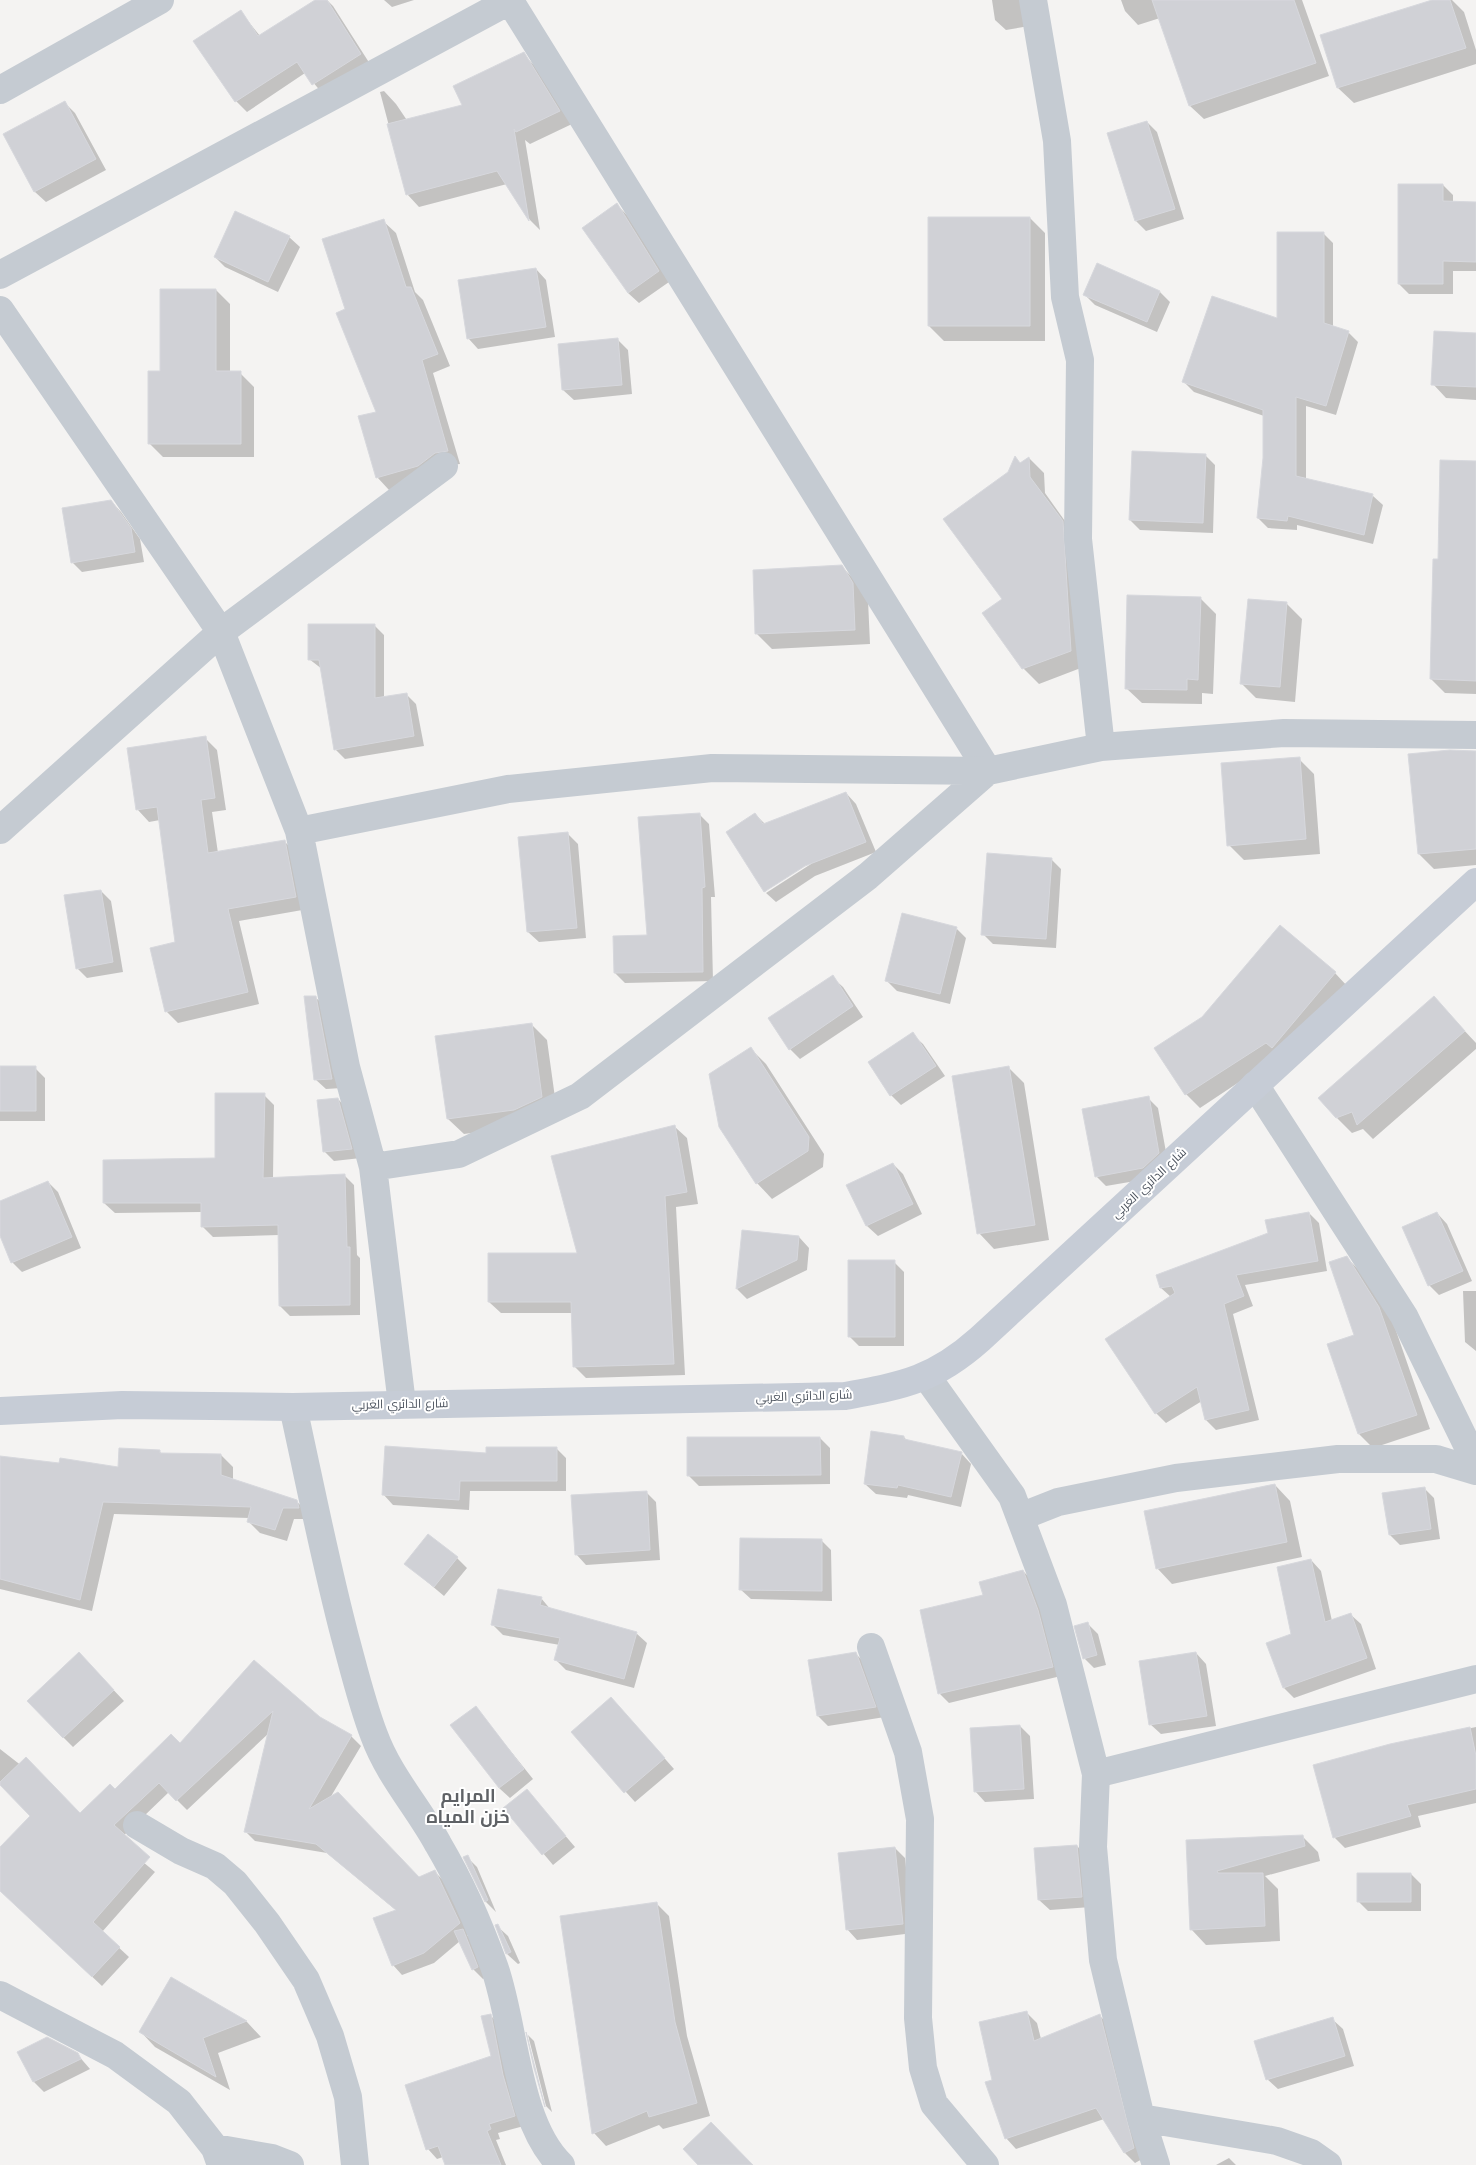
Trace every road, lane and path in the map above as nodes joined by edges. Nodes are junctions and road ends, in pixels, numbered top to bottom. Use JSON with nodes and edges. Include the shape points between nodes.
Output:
{"nodes":[{"id":1,"x":160,"y":0,"type":"edge"},
{"id":2,"x":511,"y":0,"type":"edge"},
{"id":3,"x":1033,"y":0,"type":"edge"},
{"id":4,"x":0,"y":90,"type":"edge"},
{"id":5,"x":0,"y":275,"type":"edge"},
{"id":6,"x":0,"y":310,"type":"edge"},
{"id":7,"x":444,"y":466,"type":"dead end"},
{"id":8,"x":221,"y":632,"type":"junction"},
{"id":9,"x":1476,"y":734,"type":"edge"},
{"id":10,"x":1101,"y":747,"type":"junction"},
{"id":11,"x":988,"y":771,"type":"junction"},
{"id":12,"x":0,"y":830,"type":"edge"},
{"id":13,"x":299,"y":831,"type":"junction"},
{"id":14,"x":1476,"y":882,"type":"edge"},
{"id":15,"x":1254,"y":1085,"type":"junction"},
{"id":16,"x":373,"y":1167,"type":"junction"},
{"id":17,"x":927,"y":1376,"type":"junction"},
{"id":18,"x":402,"y":1404,"type":"junction"},
{"id":19,"x":293,"y":1407,"type":"junction"},
{"id":20,"x":0,"y":1411,"type":"edge"},
{"id":21,"x":1476,"y":1463,"type":"edge"},
{"id":22,"x":1476,"y":1472,"type":"edge"},
{"id":23,"x":1020,"y":1517,"type":"junction"},
{"id":24,"x":871,"y":1648,"type":"dead end"},
{"id":25,"x":1476,"y":1680,"type":"edge"},
{"id":26,"x":1096,"y":1774,"type":"junction"},
{"id":27,"x":137,"y":1825,"type":"dead end"},
{"id":28,"x":0,"y":1995,"type":"edge"},
{"id":29,"x":1141,"y":2118,"type":"junction"},
{"id":30,"x":218,"y":2156,"type":"edge"},
{"id":31,"x":290,"y":2165,"type":"edge"},
{"id":32,"x":355,"y":2165,"type":"edge"},
{"id":33,"x":561,"y":2165,"type":"edge"},
{"id":34,"x":986,"y":2165,"type":"edge"},
{"id":35,"x":1156,"y":2165,"type":"edge"},
{"id":36,"x":1328,"y":2165,"type":"edge"}],
"edges":[{"from":1,"to":4,"type":"street"},
{"from":2,"to":5,"type":"street"},
{"from":2,"to":11,"type":"street"},
{"from":3,"to":10,"type":"street","via":[[1057,141],[1065,297],[1080,360],[1078,539]]},
{"from":6,"to":8,"type":"street"},
{"from":7,"to":8,"type":"street"},
{"from":8,"to":12,"type":"street"},
{"from":8,"to":13,"type":"street"},
{"from":9,"to":10,"type":"street","via":[[1284,733]]},
{"from":10,"to":11,"type":"street"},
{"from":11,"to":13,"type":"street","via":[[712,768],[508,789]]},
{"from":11,"to":16,"type":"street","via":[[868,876],[580,1096],[458,1154]]},
{"from":13,"to":16,"type":"street","via":[[346,1068]]},
{"from":14,"to":15,"type":"street","name":"شارع الدائري الغربي"},
{"from":15,"to":17,"type":"street","name":"شارع الدائري الغربي","via":[[980,1339],[957,1359]]},
{"from":15,"to":21,"type":"street","via":[[1404,1316]]},
{"from":16,"to":18,"type":"street"},
{"from":17,"to":18,"type":"street","name":"شارع الدائري الغربي","via":[[845,1396]]},
{"from":17,"to":23,"type":"street","via":[[1012,1496]]},
{"from":18,"to":19,"type":"street","name":"شارع الدائري الغربي"},
{"from":19,"to":20,"type":"street","name":"شارع الدائري الغربي","via":[[122,1405]]},
{"from":19,"to":33,"type":"street","via":[[336,1601],[374,1736],[394,1777],[438,1842],[476,1917],[497,1973],[531,2116]]},
{"from":22,"to":23,"type":"street","via":[[1436,1459],[1338,1459],[1176,1478],[1058,1502]]},
{"from":23,"to":26,"type":"street","via":[[1053,1605]]},
{"from":24,"to":34,"type":"street","via":[[908,1752],[920,1819],[918,2018],[923,2068],[934,2104]]},
{"from":25,"to":26,"type":"street"},
{"from":26,"to":29,"type":"street","via":[[1093,1847],[1103,1960]]},
{"from":27,"to":32,"type":"street","via":[[181,1851],[215,1866],[236,1883],[306,1980],[330,2036],[348,2097]]},
{"from":28,"to":30,"type":"street","via":[[115,2055],[179,2102]]},
{"from":29,"to":35,"type":"street"},
{"from":29,"to":36,"type":"street","via":[[1277,2141],[1311,2153]]},
{"from":30,"to":31,"type":"street","via":[[272,2158]]}]}
